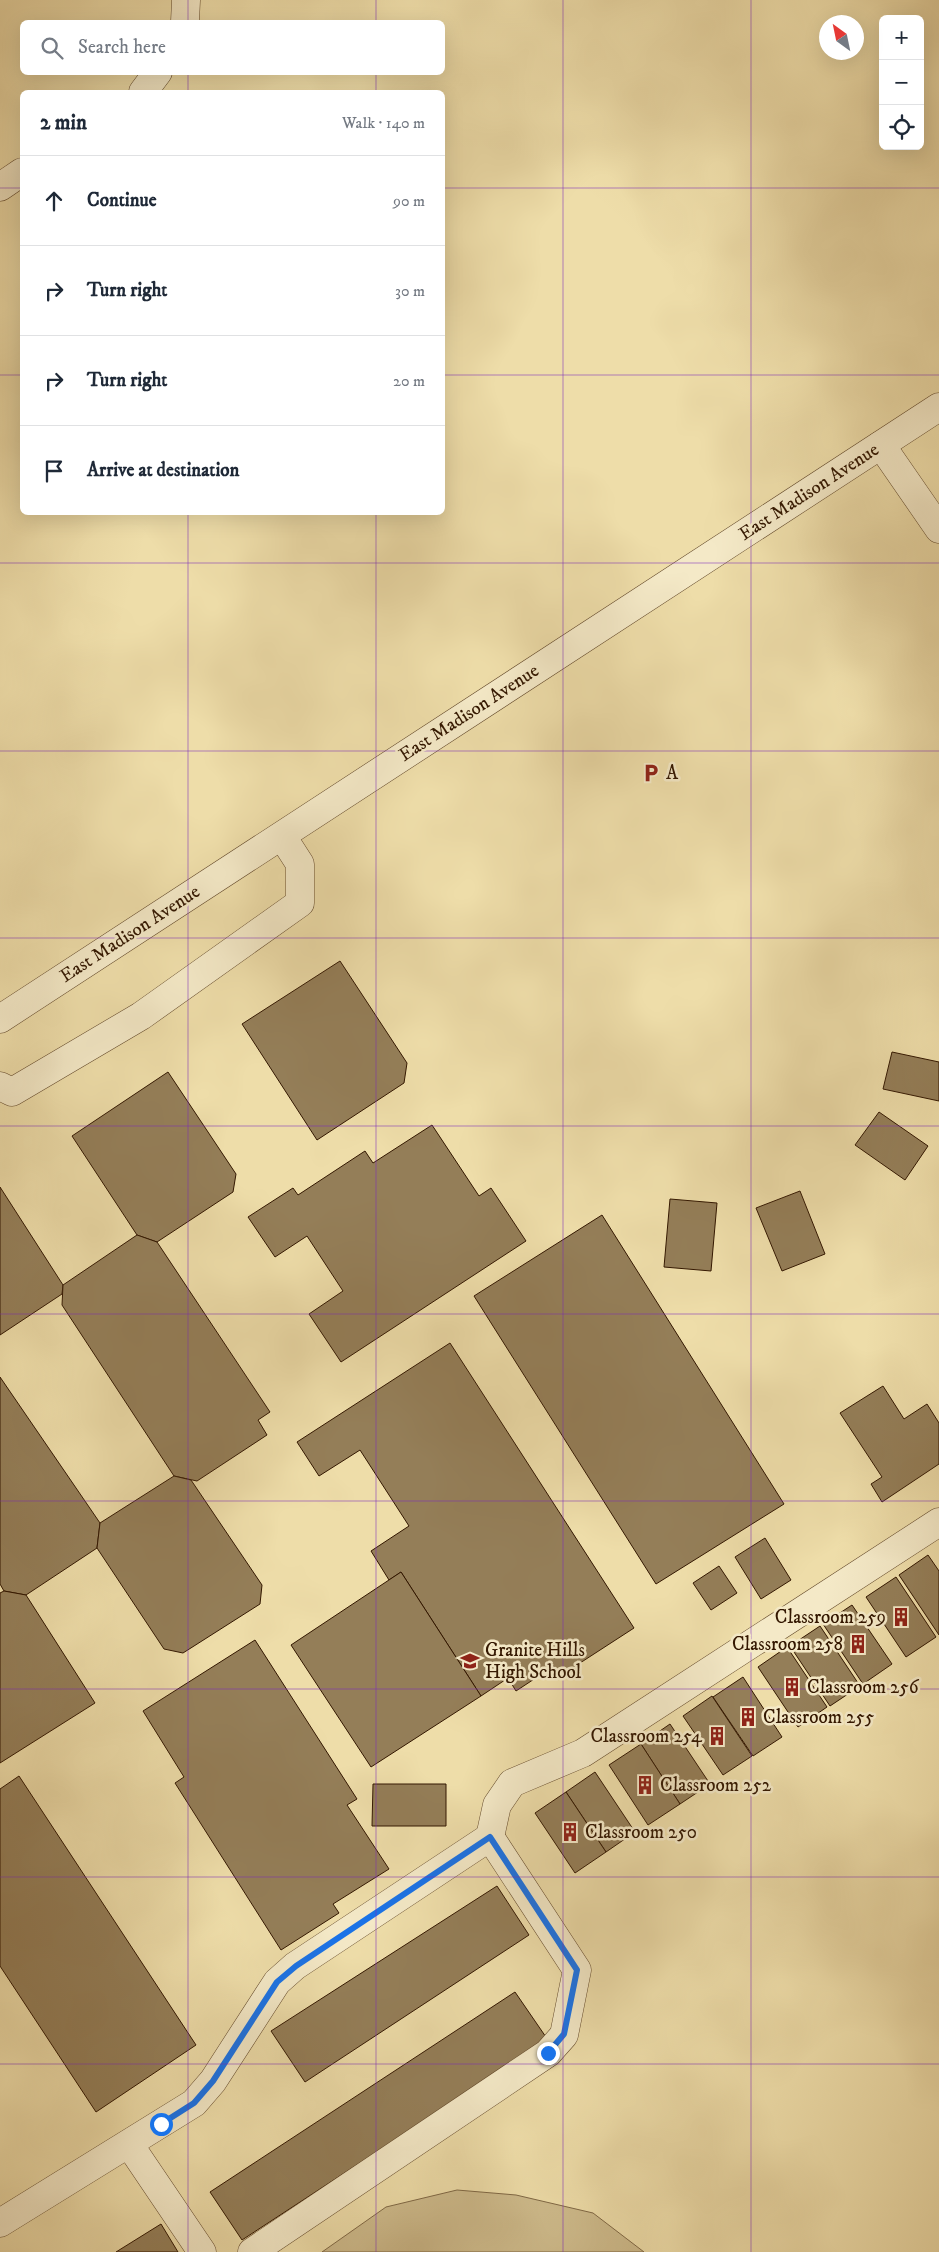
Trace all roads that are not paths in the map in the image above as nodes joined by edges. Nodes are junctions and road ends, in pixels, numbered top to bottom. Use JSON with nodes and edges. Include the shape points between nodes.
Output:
{"nodes":[{"id":1,"x":156,"y":75,"type":"edge"},
{"id":2,"x":145,"y":90,"type":"edge"},
{"id":3,"x":20,"y":173,"type":"edge"},
{"id":4,"x":0,"y":187,"type":"edge"},
{"id":5,"x":939,"y":408,"type":"edge"},
{"id":6,"x":881,"y":445,"type":"junction"},
{"id":7,"x":939,"y":529,"type":"edge"},
{"id":8,"x":282,"y":836,"type":"junction"},
{"id":9,"x":0,"y":1019,"type":"edge"},
{"id":10,"x":0,"y":1086,"type":"edge"},
{"id":11,"x":939,"y":1522,"type":"edge"},
{"id":12,"x":490,"y":1837,"type":"junction"},
{"id":13,"x":129,"y":2144,"type":"junction"},
{"id":14,"x":0,"y":2223,"type":"edge"},
{"id":15,"x":202,"y":2252,"type":"edge"},
{"id":16,"x":252,"y":2252,"type":"edge"}],
"edges":[{"from":1,"to":2,"type":"street"},
{"from":3,"to":4,"type":"street"},
{"from":5,"to":6,"type":"street","name":"East Madison Avenue"},
{"from":6,"to":7,"type":"street"},
{"from":6,"to":8,"type":"street","name":"East Madison Avenue"},
{"from":8,"to":9,"type":"street","name":"East Madison Avenue"},
{"from":8,"to":10,"type":"street","via":[[300,864],[300,903],[141,1016],[12,1092]]},
{"from":11,"to":12,"type":"street","via":[[583,1753],[512,1783],[497,1805]]},
{"from":12,"to":13,"type":"street","via":[[296,1966],[277,1982],[213,2081],[194,2103]]},
{"from":12,"to":16,"type":"street","via":[[577,1970],[564,2034],[548,2053]]},
{"from":13,"to":14,"type":"street"},
{"from":13,"to":15,"type":"street"}]}
